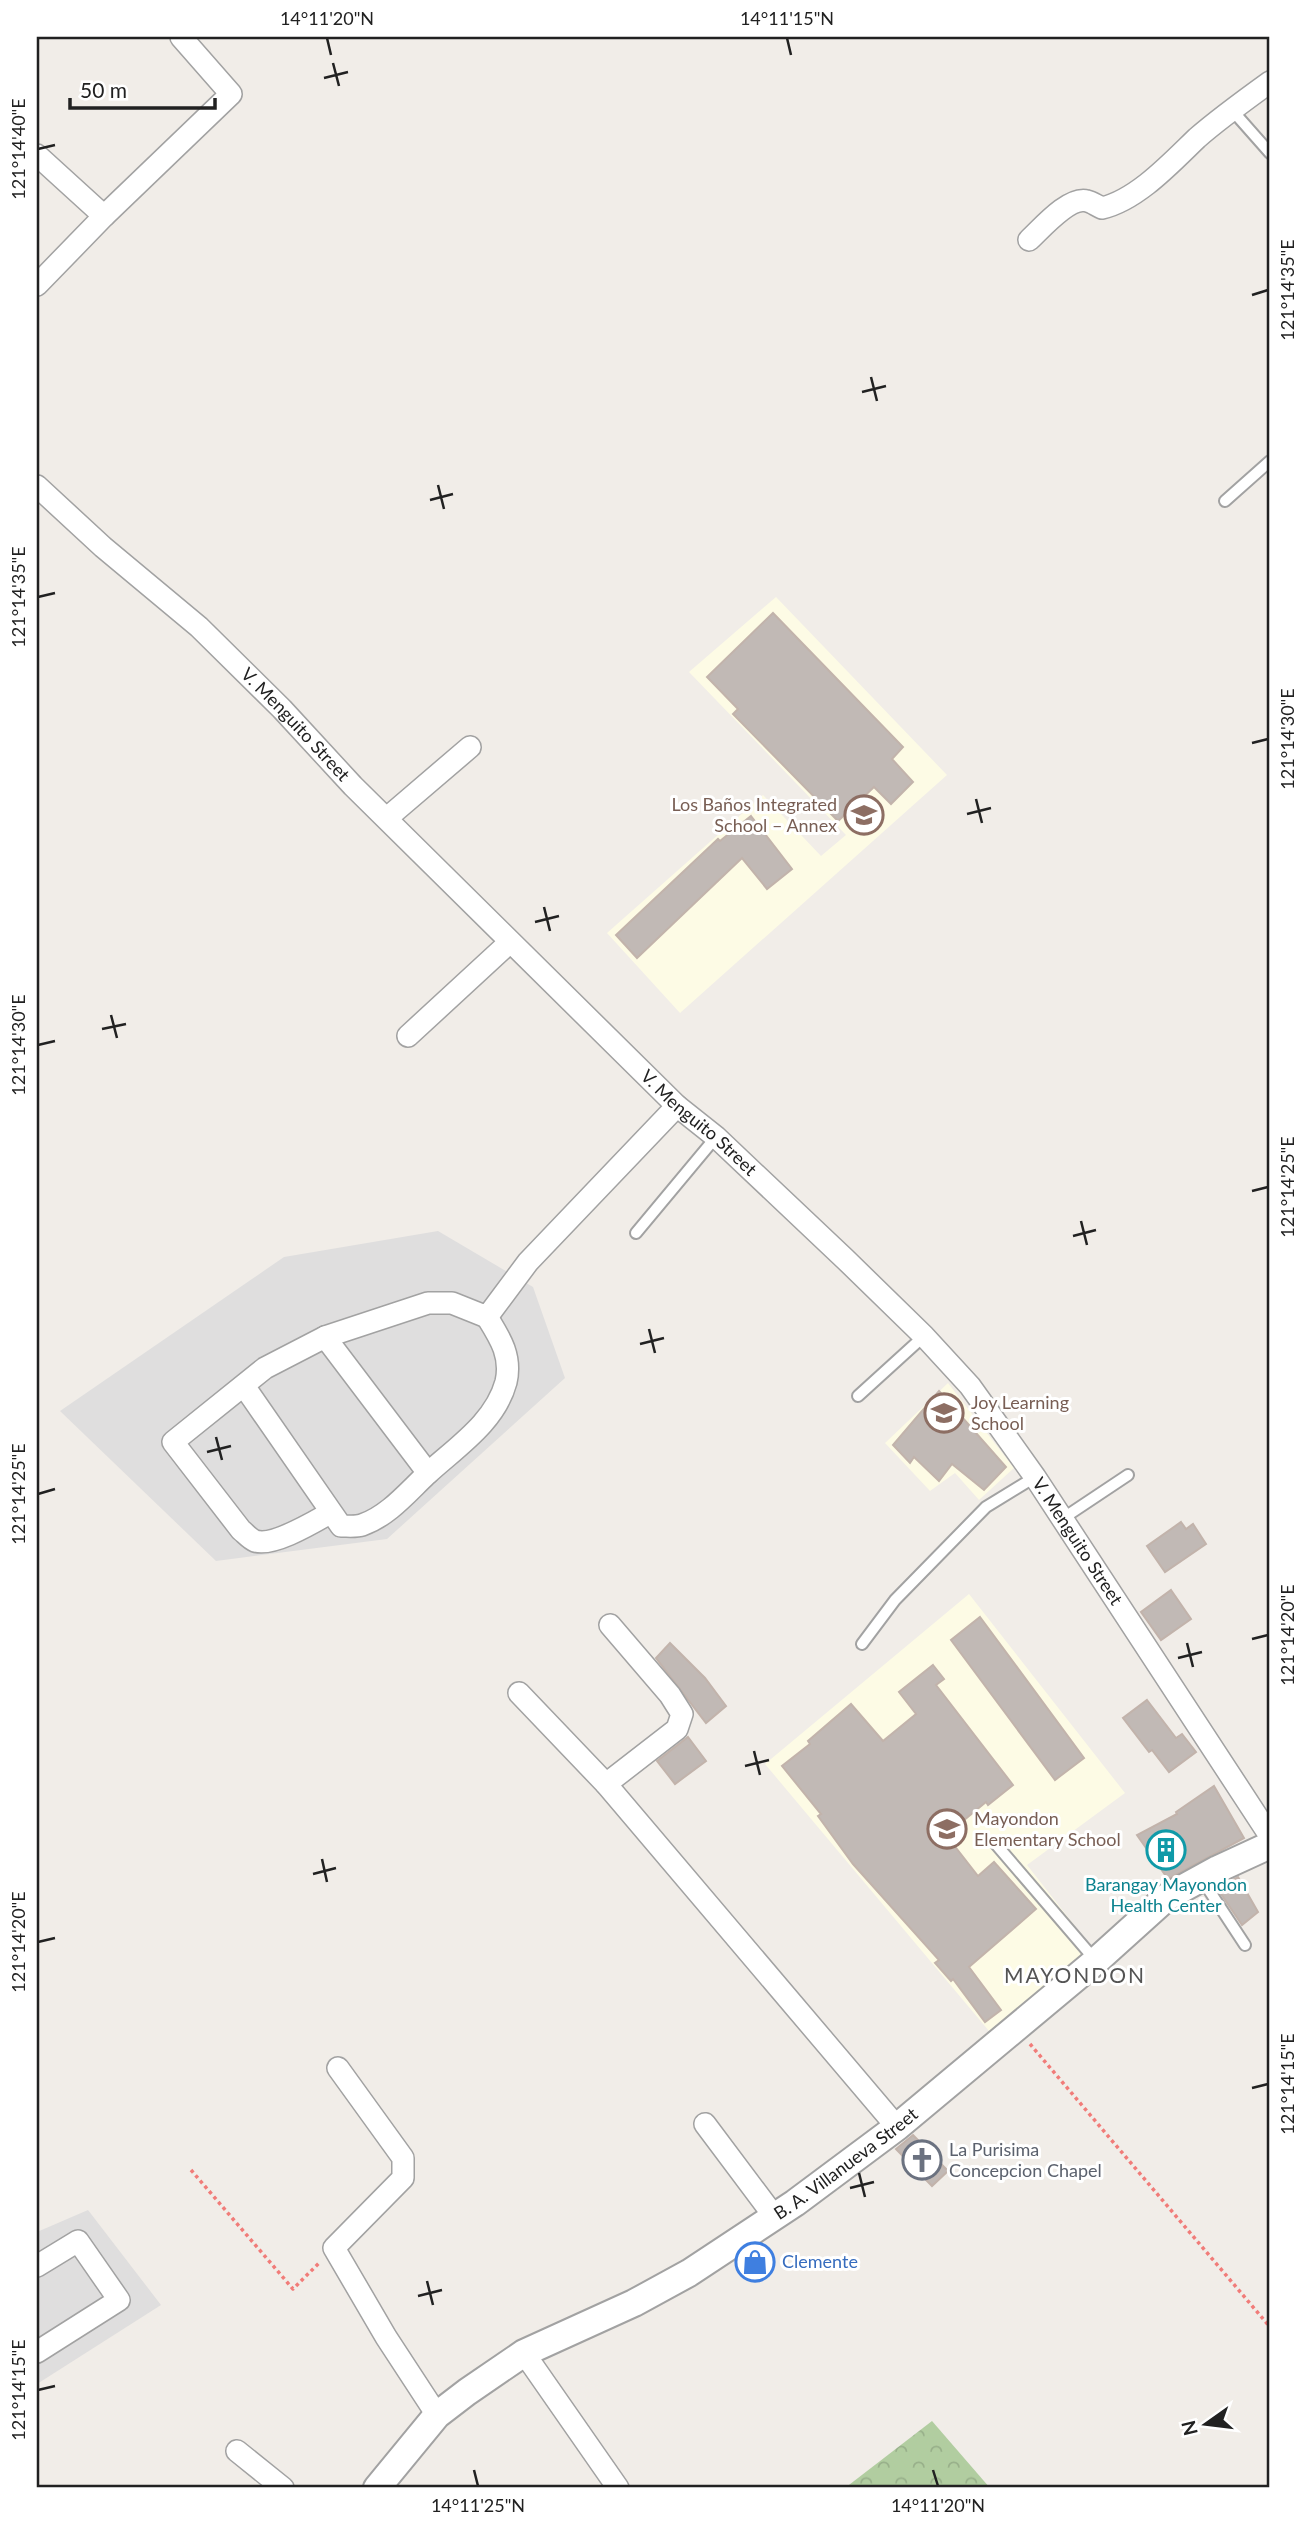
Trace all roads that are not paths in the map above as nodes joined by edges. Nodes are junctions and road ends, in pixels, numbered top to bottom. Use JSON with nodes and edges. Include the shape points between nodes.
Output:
{"nodes":[{"id":1,"x":181,"y":37,"type":"edge"},
{"id":2,"x":1270,"y":82,"type":"edge"},
{"id":3,"x":1232,"y":110,"type":"junction"},
{"id":4,"x":1270,"y":153,"type":"edge"},
{"id":5,"x":37,"y":155,"type":"edge"},
{"id":6,"x":104,"y":216,"type":"junction"},
{"id":7,"x":1028,"y":240,"type":"dead end"},
{"id":8,"x":37,"y":285,"type":"edge"},
{"id":9,"x":1270,"y":461,"type":"edge"},
{"id":10,"x":37,"y":486,"type":"edge"},
{"id":11,"x":1225,"y":501,"type":"dead end"},
{"id":12,"x":470,"y":747,"type":"dead end"},
{"id":13,"x":387,"y":818,"type":"junction"},
{"id":14,"x":510,"y":942,"type":"junction"},
{"id":15,"x":408,"y":1036,"type":"dead end"},
{"id":16,"x":677,"y":1106,"type":"junction"},
{"id":17,"x":716,"y":1137,"type":"junction"},
{"id":18,"x":636,"y":1234,"type":"dead end"},
{"id":19,"x":487,"y":1317,"type":"junction"},
{"id":20,"x":924,"y":1336,"type":"junction"},
{"id":21,"x":325,"y":1337,"type":"junction"},
{"id":22,"x":244,"y":1386,"type":"junction"},
{"id":23,"x":859,"y":1396,"type":"dead end"},
{"id":24,"x":428,"y":1473,"type":"junction"},
{"id":25,"x":1128,"y":1475,"type":"dead end"},
{"id":26,"x":1035,"y":1477,"type":"junction"},
{"id":27,"x":330,"y":1513,"type":"junction"},
{"id":28,"x":1062,"y":1519,"type":"junction"},
{"id":29,"x":610,"y":1625,"type":"dead end"},
{"id":30,"x":862,"y":1644,"type":"dead end"},
{"id":31,"x":519,"y":1693,"type":"dead end"},
{"id":32,"x":606,"y":1784,"type":"junction"},
{"id":33,"x":1270,"y":1836,"type":"edge"},
{"id":34,"x":994,"y":1842,"type":"dead end"},
{"id":35,"x":1270,"y":1845,"type":"edge"},
{"id":36,"x":1201,"y":1878,"type":"junction"},
{"id":37,"x":1245,"y":1945,"type":"dead end"},
{"id":38,"x":1096,"y":1961,"type":"junction"},
{"id":39,"x":338,"y":2068,"type":"dead end"},
{"id":40,"x":705,"y":2124,"type":"dead end"},
{"id":41,"x":897,"y":2127,"type":"junction"},
{"id":42,"x":775,"y":2216,"type":"junction"},
{"id":43,"x":37,"y":2266,"type":"edge"},
{"id":44,"x":37,"y":2353,"type":"edge"},
{"id":45,"x":524,"y":2353,"type":"junction"},
{"id":46,"x":437,"y":2415,"type":"junction"},
{"id":47,"x":237,"y":2451,"type":"dead end"},
{"id":48,"x":283,"y":2488,"type":"edge"},
{"id":49,"x":377,"y":2488,"type":"edge"},
{"id":50,"x":618,"y":2488,"type":"edge"}],
"edges":[{"from":1,"to":6,"type":"street","via":[[231,93]]},
{"from":2,"to":3,"type":"street"},
{"from":3,"to":4,"type":"lane"},
{"from":3,"to":7,"type":"street","via":[[1118,204],[1102,208],[1085,200],[1077,202],[1062,209]]},
{"from":5,"to":6,"type":"street"},
{"from":6,"to":8,"type":"street"},
{"from":9,"to":11,"type":"lane"},
{"from":10,"to":13,"type":"street","name":"V. Menguito Street","via":[[199,627]]},
{"from":12,"to":13,"type":"street"},
{"from":13,"to":14,"type":"street","name":"V. Menguito Street"},
{"from":14,"to":15,"type":"street"},
{"from":14,"to":16,"type":"street","name":"V. Menguito Street"},
{"from":16,"to":17,"type":"street","name":"V. Menguito Street"},
{"from":16,"to":19,"type":"street","via":[[528,1262]]},
{"from":17,"to":18,"type":"lane"},
{"from":17,"to":20,"type":"street","name":"V. Menguito Street"},
{"from":19,"to":21,"type":"street","via":[[452,1303],[428,1303]]},
{"from":19,"to":24,"type":"street","via":[[508,1357],[507,1379],[491,1412]]},
{"from":20,"to":23,"type":"lane"},
{"from":20,"to":26,"type":"street","name":"V. Menguito Street","via":[[970,1386]]},
{"from":21,"to":22,"type":"street","via":[[265,1368]]},
{"from":21,"to":24,"type":"street"},
{"from":22,"to":27,"type":"street"},
{"from":22,"to":27,"type":"street","via":[[173,1442],[254,1541],[289,1534]]},
{"from":24,"to":27,"type":"street","via":[[392,1508],[365,1524],[341,1526]]},
{"from":25,"to":28,"type":"lane"},
{"from":26,"to":28,"type":"street","name":"V. Menguito Street"},
{"from":26,"to":30,"type":"lane","via":[[986,1507],[895,1600]]},
{"from":28,"to":33,"type":"street","name":"V. Menguito Street"},
{"from":29,"to":32,"type":"street","via":[[682,1714],[677,1729]]},
{"from":31,"to":32,"type":"street"},
{"from":32,"to":41,"type":"street"},
{"from":34,"to":38,"type":"lane"},
{"from":35,"to":36,"type":"street","name":"B. A. Villanueva Street"},
{"from":36,"to":37,"type":"lane"},
{"from":36,"to":38,"type":"street","name":"B. A. Villanueva Street","via":[[1167,1897]]},
{"from":38,"to":41,"type":"street","name":"B. A. Villanueva Street"},
{"from":39,"to":46,"type":"street","via":[[404,2158],[403,2178],[334,2248]]},
{"from":40,"to":42,"type":"street"},
{"from":41,"to":42,"type":"street","name":"B. A. Villanueva Street"},
{"from":42,"to":45,"type":"street","name":"B. A. Villanueva Street","via":[[689,2273]]},
{"from":43,"to":44,"type":"street","via":[[78,2241],[119,2300]]},
{"from":45,"to":46,"type":"street","name":"B. A. Villanueva Street"},
{"from":45,"to":50,"type":"street"},
{"from":46,"to":49,"type":"street","name":"B. A. Villanueva Street"},
{"from":47,"to":48,"type":"street"}]}
